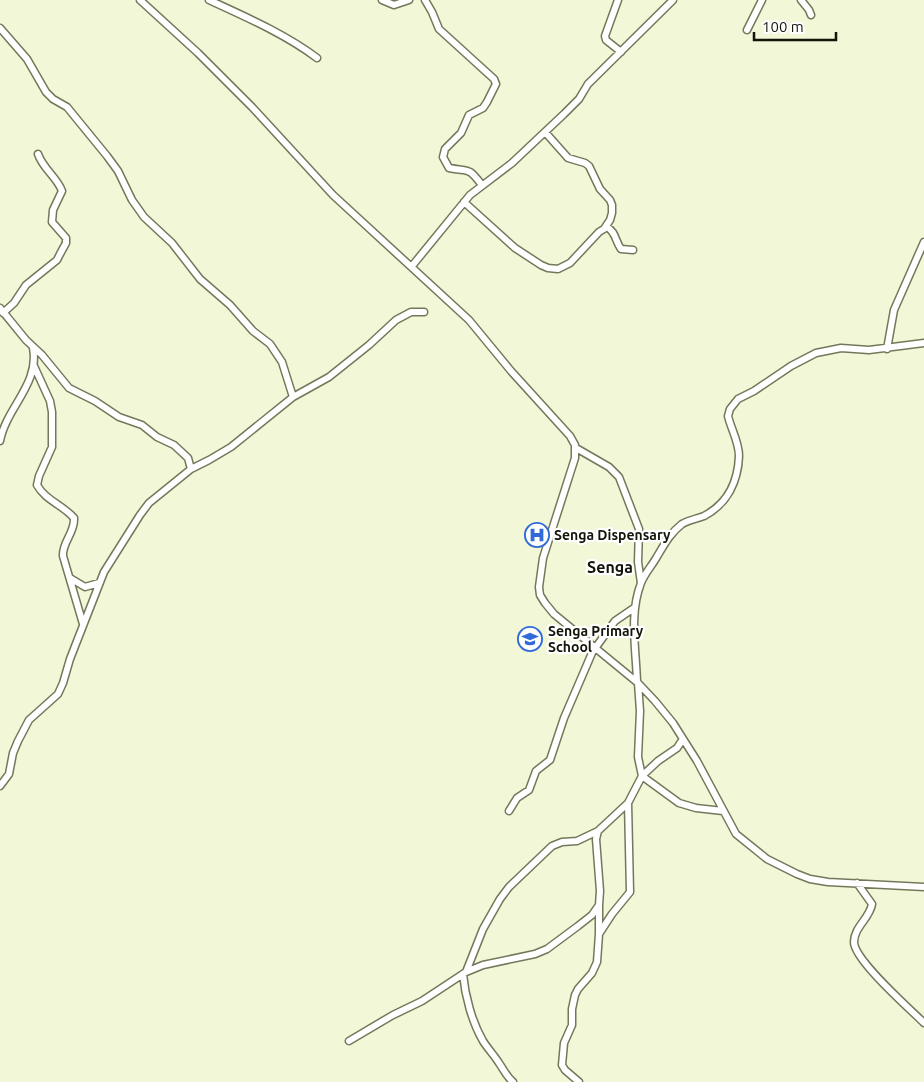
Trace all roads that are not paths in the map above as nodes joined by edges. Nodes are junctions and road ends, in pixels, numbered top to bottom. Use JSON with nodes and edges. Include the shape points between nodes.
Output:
{"nodes":[{"id":1,"x":140,"y":0,"type":"edge"},
{"id":2,"x":209,"y":0,"type":"edge"},
{"id":3,"x":382,"y":0,"type":"edge"},
{"id":4,"x":409,"y":0,"type":"edge"},
{"id":5,"x":425,"y":0,"type":"edge"},
{"id":6,"x":618,"y":0,"type":"edge"},
{"id":7,"x":673,"y":0,"type":"edge"},
{"id":8,"x":762,"y":0,"type":"edge"},
{"id":9,"x":801,"y":0,"type":"edge"},
{"id":10,"x":811,"y":15,"type":"dead end"},
{"id":11,"x":0,"y":28,"type":"edge"},
{"id":12,"x":747,"y":30,"type":"dead end"},
{"id":13,"x":621,"y":52,"type":"junction"},
{"id":14,"x":317,"y":58,"type":"dead end"},
{"id":15,"x":545,"y":132,"type":"junction"},
{"id":16,"x":38,"y":154,"type":"dead end"},
{"id":17,"x":482,"y":185,"type":"junction"},
{"id":18,"x":464,"y":202,"type":"junction"},
{"id":19,"x":604,"y":228,"type":"junction"},
{"id":20,"x":924,"y":242,"type":"edge"},
{"id":21,"x":633,"y":250,"type":"dead end"},
{"id":22,"x":412,"y":266,"type":"junction"},
{"id":23,"x":1,"y":311,"type":"edge"},
{"id":24,"x":424,"y":312,"type":"dead end"},
{"id":25,"x":924,"y":343,"type":"edge"},
{"id":26,"x":33,"y":346,"type":"junction"},
{"id":27,"x":887,"y":349,"type":"junction"},
{"id":28,"x":34,"y":366,"type":"junction"},
{"id":29,"x":293,"y":397,"type":"junction"},
{"id":30,"x":0,"y":441,"type":"edge"},
{"id":31,"x":576,"y":448,"type":"junction"},
{"id":32,"x":191,"y":469,"type":"junction"},
{"id":33,"x":70,"y":578,"type":"junction"},
{"id":34,"x":99,"y":583,"type":"junction"},
{"id":35,"x":641,"y":583,"type":"junction"},
{"id":36,"x":90,"y":586,"type":"junction"},
{"id":37,"x":74,"y":596,"type":"junction"},
{"id":38,"x":634,"y":608,"type":"junction"},
{"id":39,"x":83,"y":624,"type":"junction"},
{"id":40,"x":595,"y":647,"type":"junction"},
{"id":41,"x":638,"y":682,"type":"junction"},
{"id":42,"x":683,"y":739,"type":"junction"},
{"id":43,"x":642,"y":776,"type":"junction"},
{"id":44,"x":0,"y":786,"type":"edge"},
{"id":45,"x":628,"y":803,"type":"junction"},
{"id":46,"x":509,"y":811,"type":"dead end"},
{"id":47,"x":724,"y":811,"type":"junction"},
{"id":48,"x":598,"y":830,"type":"junction"},
{"id":49,"x":857,"y":883,"type":"junction"},
{"id":50,"x":924,"y":887,"type":"edge"},
{"id":51,"x":598,"y":905,"type":"junction"},
{"id":52,"x":599,"y":934,"type":"junction"},
{"id":53,"x":464,"y":973,"type":"junction"},
{"id":54,"x":924,"y":1023,"type":"edge"},
{"id":55,"x":349,"y":1041,"type":"dead end"},
{"id":56,"x":512,"y":1082,"type":"edge"},
{"id":57,"x":579,"y":1082,"type":"edge"}],
"edges":[{"from":1,"to":22,"type":"street","via":[[252,107],[333,195]]},
{"from":2,"to":14,"type":"street","via":[[275,32]]},
{"from":3,"to":4,"type":"street","via":[[394,5]]},
{"from":5,"to":17,"type":"street","via":[[439,29],[496,84],[483,108],[469,115],[461,133],[445,149],[443,157],[449,168],[471,172]]},
{"from":6,"to":13,"type":"street","via":[[605,36]]},
{"from":7,"to":13,"type":"street"},
{"from":8,"to":12,"type":"street"},
{"from":9,"to":10,"type":"street"},
{"from":11,"to":29,"type":"street","via":[[27,59],[46,92],[67,107],[107,156],[144,217],[200,278],[270,344],[282,362]]},
{"from":13,"to":15,"type":"street"},
{"from":15,"to":17,"type":"street"},
{"from":15,"to":19,"type":"street","via":[[568,158],[589,166],[600,189],[610,200],[612,213]]},
{"from":16,"to":23,"type":"street","via":[[62,191],[53,210],[52,222],[66,238],[66,243],[56,260],[26,285],[14,303]]},
{"from":17,"to":18,"type":"street"},
{"from":18,"to":19,"type":"street","via":[[510,243],[548,268],[570,263]]},
{"from":18,"to":22,"type":"street"},
{"from":19,"to":21,"type":"street","via":[[613,231],[621,249]]},
{"from":20,"to":27,"type":"street","via":[[894,310]]},
{"from":22,"to":31,"type":"street","via":[[469,320],[510,371],[570,436]]},
{"from":23,"to":26,"type":"street"},
{"from":24,"to":29,"type":"street","via":[[411,312],[396,320],[329,377]]},
{"from":25,"to":27,"type":"street"},
{"from":26,"to":28,"type":"street"},
{"from":26,"to":32,"type":"street","via":[[69,388],[174,445],[188,458]]},
{"from":27,"to":35,"type":"street","via":[[841,348],[816,353],[738,399],[728,416],[739,456],[731,490],[707,514],[675,530]]},
{"from":28,"to":30,"type":"street"},
{"from":28,"to":33,"type":"street","via":[[50,400],[52,412],[52,447],[37,485],[44,495],[74,518],[72,532],[62,549]]},
{"from":29,"to":32,"type":"street","via":[[231,447]]},
{"from":31,"to":35,"type":"street","via":[[620,477],[639,529]]},
{"from":31,"to":40,"type":"street","via":[[576,458],[543,558],[539,587],[550,609]]},
{"from":32,"to":34,"type":"street","via":[[144,509]]},
{"from":33,"to":36,"type":"street","via":[[81,586]]},
{"from":33,"to":37,"type":"street"},
{"from":34,"to":36,"type":"street"},
{"from":34,"to":39,"type":"street"},
{"from":35,"to":38,"type":"street"},
{"from":36,"to":37,"type":"street"},
{"from":37,"to":39,"type":"street"},
{"from":38,"to":40,"type":"street","via":[[614,621]]},
{"from":38,"to":41,"type":"street"},
{"from":39,"to":44,"type":"street","via":[[58,694],[29,720]]},
{"from":40,"to":41,"type":"street"},
{"from":40,"to":46,"type":"street","via":[[564,718],[550,760],[536,771],[528,790],[517,798]]},
{"from":41,"to":42,"type":"street"},
{"from":41,"to":43,"type":"street","via":[[638,758]]},
{"from":42,"to":43,"type":"street","via":[[677,748]]},
{"from":42,"to":47,"type":"street"},
{"from":43,"to":45,"type":"street"},
{"from":43,"to":47,"type":"street","via":[[679,803]]},
{"from":45,"to":48,"type":"street"},
{"from":45,"to":52,"type":"street","via":[[630,892]]},
{"from":47,"to":49,"type":"street","via":[[736,834],[777,864],[820,881]]},
{"from":48,"to":51,"type":"street"},
{"from":48,"to":53,"type":"street","via":[[578,841],[552,846],[509,887],[483,929]]},
{"from":49,"to":50,"type":"street"},
{"from":49,"to":54,"type":"street","via":[[872,904],[856,932],[854,941],[858,952],[875,974]]},
{"from":51,"to":52,"type":"street"},
{"from":51,"to":53,"type":"street","via":[[592,914],[547,949]]},
{"from":52,"to":57,"type":"street","via":[[597,962],[575,995],[572,1025],[564,1043],[562,1065]]},
{"from":53,"to":55,"type":"street","via":[[422,1001],[393,1014]]},
{"from":53,"to":56,"type":"street","via":[[466,996],[482,1040]]}]}
